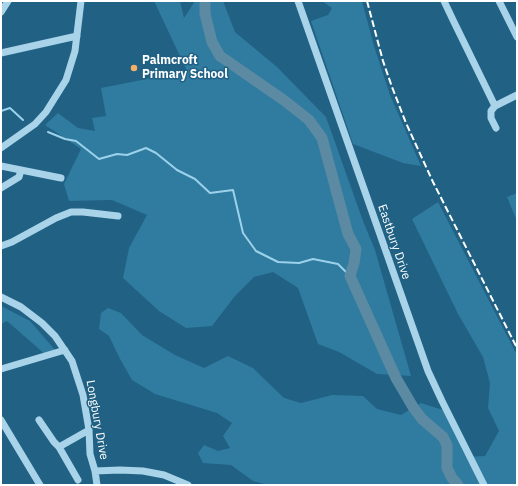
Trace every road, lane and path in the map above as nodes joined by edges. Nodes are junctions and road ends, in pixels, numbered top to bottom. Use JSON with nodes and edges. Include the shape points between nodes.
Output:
{"nodes":[{"id":1,"x":8,"y":1,"type":"edge"},
{"id":2,"x":81,"y":1,"type":"edge"},
{"id":3,"x":298,"y":1,"type":"edge"},
{"id":4,"x":444,"y":1,"type":"edge"},
{"id":5,"x":499,"y":1,"type":"edge"},
{"id":6,"x":1,"y":12,"type":"edge"},
{"id":7,"x":77,"y":36,"type":"junction"},
{"id":8,"x":517,"y":37,"type":"edge"},
{"id":9,"x":1,"y":53,"type":"edge"},
{"id":10,"x":517,"y":95,"type":"edge"},
{"id":11,"x":495,"y":106,"type":"junction"},
{"id":12,"x":496,"y":128,"type":"dead end"},
{"id":13,"x":1,"y":148,"type":"edge"},
{"id":14,"x":1,"y":166,"type":"edge"},
{"id":15,"x":22,"y":170,"type":"junction"},
{"id":16,"x":61,"y":178,"type":"dead end"},
{"id":17,"x":1,"y":188,"type":"edge"},
{"id":18,"x":118,"y":216,"type":"dead end"},
{"id":19,"x":1,"y":246,"type":"edge"},
{"id":20,"x":1,"y":297,"type":"edge"},
{"id":21,"x":65,"y":350,"type":"junction"},
{"id":22,"x":1,"y":369,"type":"edge"},
{"id":23,"x":1,"y":420,"type":"edge"},
{"id":24,"x":39,"y":420,"type":"dead end"},
{"id":25,"x":89,"y":430,"type":"junction"},
{"id":26,"x":59,"y":447,"type":"junction"},
{"id":27,"x":95,"y":471,"type":"junction"},
{"id":28,"x":78,"y":480,"type":"dead end"},
{"id":29,"x":40,"y":485,"type":"edge"},
{"id":30,"x":97,"y":485,"type":"edge"},
{"id":31,"x":188,"y":485,"type":"edge"},
{"id":32,"x":484,"y":485,"type":"edge"}],
"edges":[{"from":1,"to":6,"type":"street"},
{"from":2,"to":7,"type":"street"},
{"from":3,"to":32,"type":"street","name":"Eastbury Drive","via":[[428,371]]},
{"from":4,"to":11,"type":"street"},
{"from":5,"to":8,"type":"street"},
{"from":7,"to":9,"type":"street"},
{"from":7,"to":13,"type":"street","via":[[68,74],[46,112],[35,124]]},
{"from":10,"to":11,"type":"street"},
{"from":11,"to":12,"type":"street","via":[[490,114]]},
{"from":14,"to":15,"type":"street"},
{"from":15,"to":16,"type":"street"},
{"from":15,"to":17,"type":"street","via":[[19,177]]},
{"from":18,"to":19,"type":"street","via":[[83,212],[64,214]]},
{"from":20,"to":21,"type":"street","name":"Longbury Drive","via":[[33,316]]},
{"from":21,"to":22,"type":"street"},
{"from":21,"to":25,"type":"street","name":"Longbury Drive","via":[[80,383]]},
{"from":23,"to":29,"type":"street"},
{"from":24,"to":26,"type":"street"},
{"from":25,"to":26,"type":"street"},
{"from":25,"to":27,"type":"street","name":"Longbury Drive","via":[[90,454]]},
{"from":26,"to":28,"type":"street"},
{"from":27,"to":30,"type":"street","name":"Longbury Drive"},
{"from":27,"to":31,"type":"street","via":[[143,471],[164,475]]}]}
